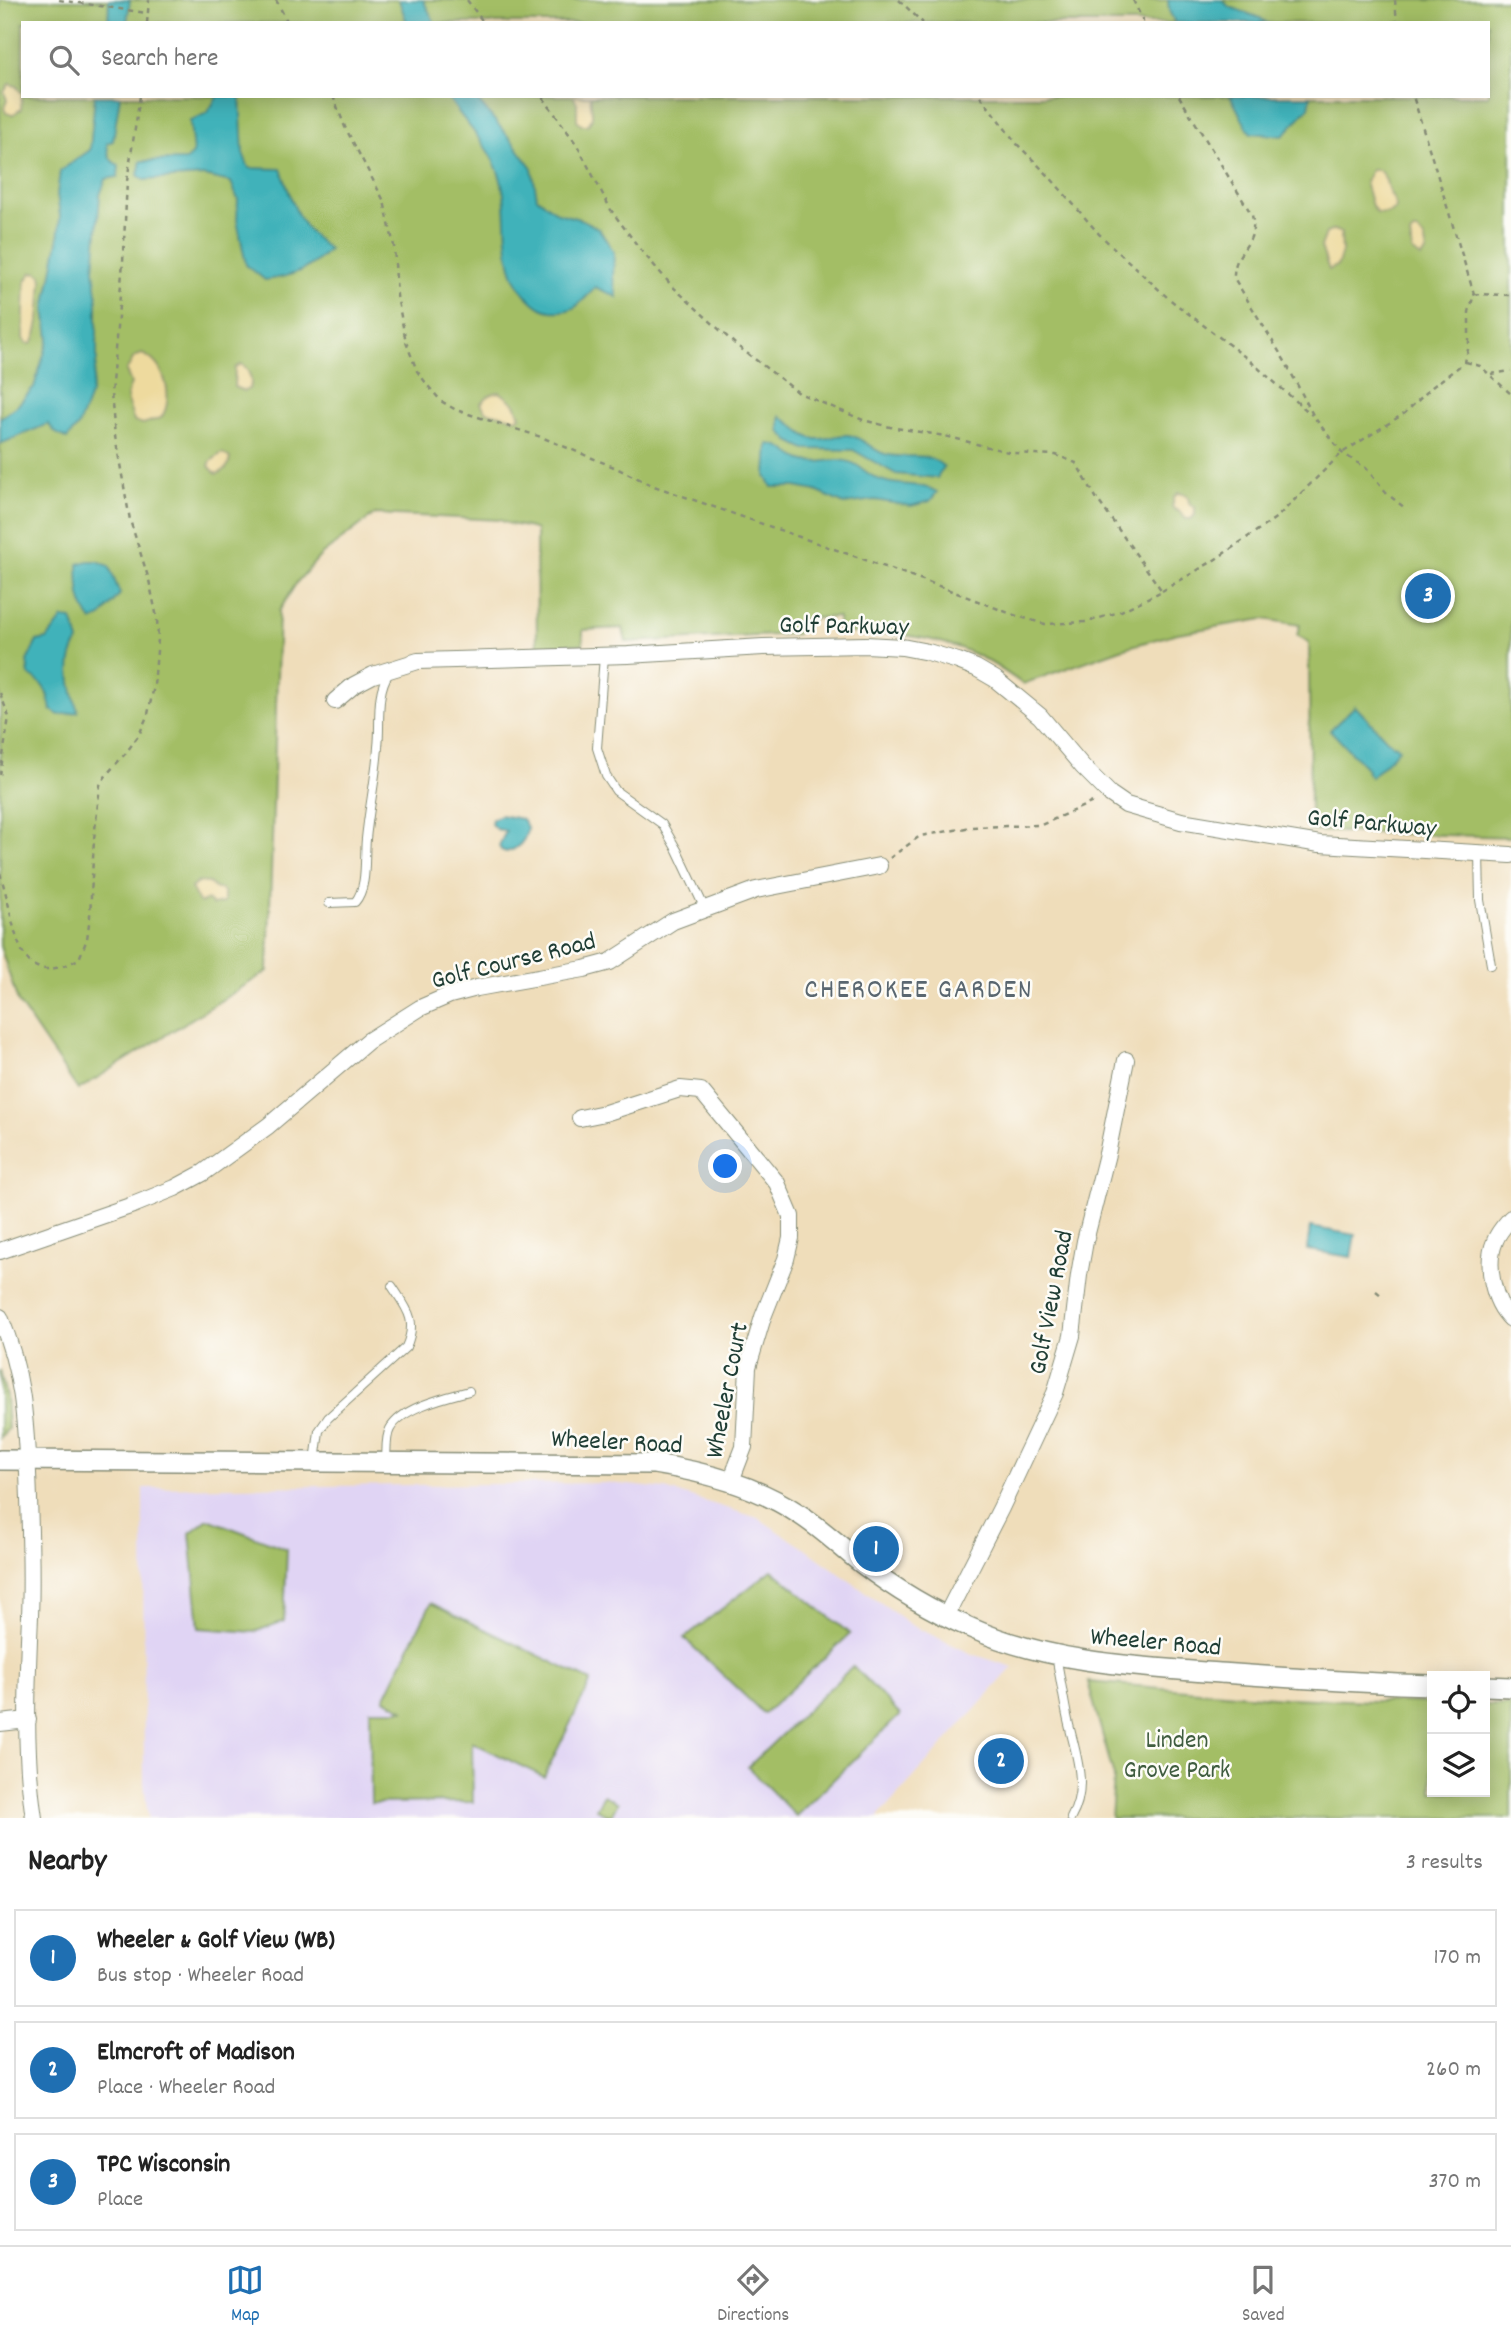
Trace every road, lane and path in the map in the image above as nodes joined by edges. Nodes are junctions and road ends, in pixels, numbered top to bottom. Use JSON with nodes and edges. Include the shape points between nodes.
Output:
{"nodes":[{"id":1,"x":59,"y":0,"type":"edge"},
{"id":2,"x":149,"y":0,"type":"edge"},
{"id":3,"x":276,"y":0,"type":"edge"},
{"id":4,"x":467,"y":0,"type":"edge"},
{"id":5,"x":899,"y":0,"type":"edge"},
{"id":6,"x":1133,"y":0,"type":"edge"},
{"id":7,"x":1395,"y":0,"type":"edge"},
{"id":8,"x":147,"y":13,"type":"junction"},
{"id":9,"x":147,"y":21,"type":"edge"},
{"id":10,"x":287,"y":21,"type":"edge"},
{"id":11,"x":483,"y":21,"type":"edge"},
{"id":12,"x":921,"y":21,"type":"edge"},
{"id":13,"x":1143,"y":21,"type":"edge"},
{"id":14,"x":1397,"y":21,"type":"edge"},
{"id":15,"x":140,"y":98,"type":"edge"},
{"id":16,"x":334,"y":98,"type":"edge"},
{"id":17,"x":543,"y":98,"type":"edge"},
{"id":18,"x":982,"y":98,"type":"edge"},
{"id":19,"x":1180,"y":98,"type":"edge"},
{"id":20,"x":1414,"y":98,"type":"edge"},
{"id":21,"x":1474,"y":294,"type":"junction"},
{"id":22,"x":1511,"y":295,"type":"edge"},
{"id":23,"x":1465,"y":362,"type":"junction"},
{"id":24,"x":1511,"y":371,"type":"edge"},
{"id":25,"x":1491,"y":374,"type":"junction"},
{"id":26,"x":1511,"y":394,"type":"edge"},
{"id":27,"x":1314,"y":417,"type":"junction"},
{"id":28,"x":1342,"y":453,"type":"junction"},
{"id":29,"x":1405,"y":508,"type":"dead end"},
{"id":30,"x":1161,"y":591,"type":"junction"},
{"id":31,"x":604,"y":656,"type":"junction"},
{"id":32,"x":393,"y":668,"type":"junction"},
{"id":33,"x":0,"y":693,"type":"edge"},
{"id":34,"x":335,"y":701,"type":"dead end"},
{"id":35,"x":0,"y":775,"type":"edge"},
{"id":36,"x":1110,"y":794,"type":"junction"},
{"id":37,"x":1479,"y":853,"type":"junction"},
{"id":38,"x":1511,"y":855,"type":"edge"},
{"id":39,"x":879,"y":866,"type":"joint"},
{"id":40,"x":0,"y":873,"type":"edge"},
{"id":41,"x":328,"y":903,"type":"dead end"},
{"id":42,"x":705,"y":909,"type":"junction"},
{"id":43,"x":1491,"y":965,"type":"dead end"},
{"id":44,"x":1126,"y":1060,"type":"dead end"},
{"id":45,"x":580,"y":1118,"type":"dead end"},
{"id":46,"x":1511,"y":1218,"type":"edge"},
{"id":47,"x":0,"y":1251,"type":"edge"},
{"id":48,"x":392,"y":1286,"type":"dead end"},
{"id":49,"x":1376,"y":1291,"type":"dead end"},
{"id":50,"x":1381,"y":1294,"type":"dead end"},
{"id":51,"x":0,"y":1317,"type":"edge"},
{"id":52,"x":1511,"y":1319,"type":"edge"},
{"id":53,"x":469,"y":1391,"type":"dead end"},
{"id":54,"x":0,"y":1460,"type":"edge"},
{"id":55,"x":27,"y":1460,"type":"junction"},
{"id":56,"x":315,"y":1462,"type":"junction"},
{"id":57,"x":386,"y":1462,"type":"junction"},
{"id":58,"x":731,"y":1480,"type":"junction"},
{"id":59,"x":946,"y":1616,"type":"junction"},
{"id":60,"x":1056,"y":1656,"type":"junction"},
{"id":61,"x":1427,"y":1685,"type":"edge"},
{"id":62,"x":1490,"y":1686,"type":"edge"},
{"id":63,"x":1511,"y":1687,"type":"edge"},
{"id":64,"x":28,"y":1720,"type":"junction"},
{"id":65,"x":0,"y":1723,"type":"edge"},
{"id":66,"x":34,"y":1818,"type":"edge"},
{"id":67,"x":1071,"y":1818,"type":"edge"}],
"edges":[{"from":1,"to":8,"type":"path"},
{"from":2,"to":8,"type":"path"},
{"from":3,"to":10,"type":"path"},
{"from":4,"to":11,"type":"path"},
{"from":5,"to":12,"type":"path"},
{"from":6,"to":13,"type":"path"},
{"from":7,"to":14,"type":"path"},
{"from":8,"to":9,"type":"path"},
{"from":15,"to":40,"type":"path","via":[[126,193],[111,394],[130,520],[157,618],[154,686],[139,735],[100,785],[90,916],[79,959],[44,970],[26,960],[16,940]]},
{"from":16,"to":30,"type":"path","via":[[384,201],[394,246],[397,296],[417,371],[441,401],[456,410],[541,437],[654,486],[1045,624],[1087,622]]},
{"from":17,"to":30,"type":"path","via":[[640,249],[734,344],[799,393],[863,420],[1012,453],[1056,455],[1076,463]]},
{"from":18,"to":27,"type":"path","via":[[1099,234],[1168,298]]},
{"from":19,"to":27,"type":"path","via":[[1252,215],[1255,229],[1237,258],[1234,278]]},
{"from":20,"to":21,"type":"path"},
{"from":21,"to":22,"type":"path"},
{"from":21,"to":23,"type":"path"},
{"from":23,"to":25,"type":"path"},
{"from":23,"to":28,"type":"path","via":[[1405,413]]},
{"from":24,"to":25,"type":"path"},
{"from":25,"to":26,"type":"path"},
{"from":27,"to":28,"type":"path"},
{"from":28,"to":29,"type":"path","via":[[1366,468]]},
{"from":28,"to":30,"type":"path","via":[[1277,517]]},
{"from":31,"to":32,"type":"street","name":"Golf Parkway","via":[[436,659]]},
{"from":31,"to":36,"type":"street","name":"Golf Parkway","via":[[866,645],[928,652],[995,679],[1040,716]]},
{"from":31,"to":42,"type":"lane","via":[[597,748],[606,776],[617,791],[662,824]]},
{"from":32,"to":34,"type":"street","name":"Golf Parkway","via":[[354,685]]},
{"from":32,"to":41,"type":"lane","via":[[382,689],[359,898]]},
{"from":33,"to":35,"type":"path","via":[[9,717]]},
{"from":36,"to":37,"type":"street","name":"Golf Parkway","via":[[1159,816],[1320,844]]},
{"from":36,"to":39,"type":"path","via":[[1041,825],[972,827],[920,836]]},
{"from":37,"to":38,"type":"street","name":"Golf Parkway"},
{"from":37,"to":43,"type":"lane","via":[[1480,900]]},
{"from":39,"to":42,"type":"street","name":"Golf Course Road","via":[[756,891]]},
{"from":42,"to":47,"type":"street","name":"Golf Course Road","via":[[673,921],[610,962],[477,988],[420,1008],[368,1041],[268,1126],[203,1172],[133,1205]]},
{"from":44,"to":59,"type":"street","name":"Golf View Road","via":[[1085,1241],[1072,1335],[1055,1393]]},
{"from":45,"to":58,"type":"street","name":"Wheeler Court","via":[[680,1089],[702,1091],[778,1183],[787,1203],[791,1238],[753,1345],[744,1447]]},
{"from":46,"to":52,"type":"street","via":[[1494,1241],[1492,1258],[1494,1290]]},
{"from":48,"to":56,"type":"lane","via":[[413,1323],[412,1334],[406,1347],[328,1418],[319,1431]]},
{"from":49,"to":50,"type":"path"},
{"from":51,"to":55,"type":"street","via":[[21,1383]]},
{"from":53,"to":57,"type":"lane","via":[[430,1403],[395,1422],[388,1433]]},
{"from":54,"to":55,"type":"street","name":"Wheeler Road"},
{"from":55,"to":56,"type":"street","name":"Wheeler Road"},
{"from":55,"to":64,"type":"street"},
{"from":56,"to":57,"type":"street","name":"Wheeler Road"},
{"from":57,"to":58,"type":"street","name":"Wheeler Road","via":[[654,1464]]},
{"from":58,"to":59,"type":"street","name":"Wheeler Road","via":[[798,1513],[886,1581]]},
{"from":59,"to":60,"type":"street","name":"Wheeler Road"},
{"from":60,"to":61,"type":"street","name":"Wheeler Road","via":[[1150,1668]]},
{"from":60,"to":67,"type":"lane","via":[[1081,1785]]},
{"from":62,"to":63,"type":"street"},
{"from":64,"to":65,"type":"street"},
{"from":64,"to":66,"type":"street"}]}
